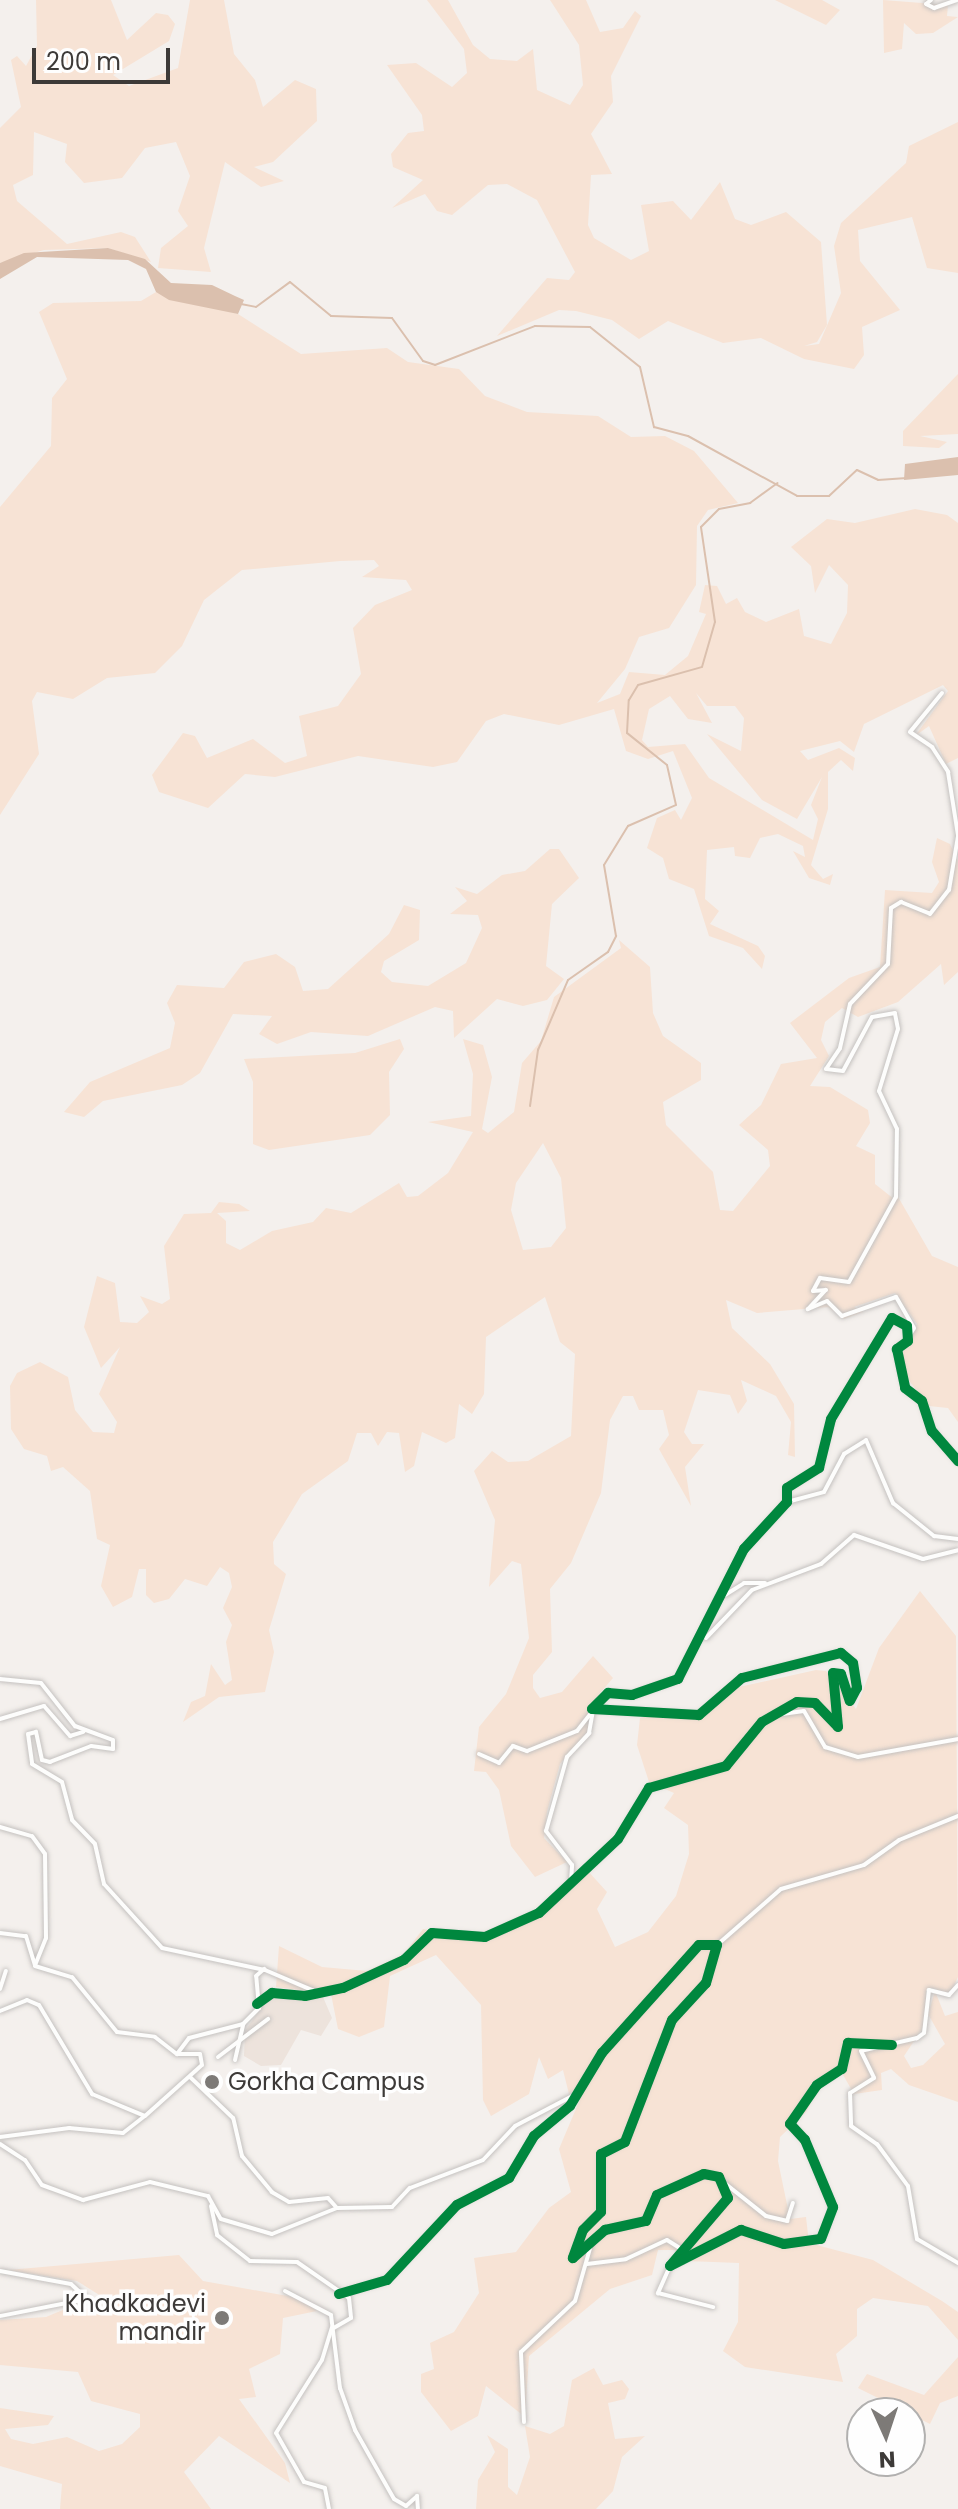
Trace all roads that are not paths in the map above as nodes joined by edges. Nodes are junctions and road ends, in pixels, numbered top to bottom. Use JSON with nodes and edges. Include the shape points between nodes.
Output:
{"nodes":[{"id":1,"x":931,"y":0,"type":"edge"},
{"id":2,"x":957,"y":0,"type":"edge"},
{"id":3,"x":942,"y":693,"type":"dead end"},
{"id":4,"x":958,"y":836,"type":"edge"},
{"id":5,"x":909,"y":1336,"type":"junction"},
{"id":6,"x":958,"y":1461,"type":"edge"},
{"id":7,"x":787,"y":1502,"type":"junction"},
{"id":8,"x":958,"y":1539,"type":"edge"},
{"id":9,"x":958,"y":1550,"type":"edge"},
{"id":10,"x":767,"y":1583,"type":"junction"},
{"id":11,"x":725,"y":1596,"type":"junction"},
{"id":12,"x":704,"y":1640,"type":"junction"},
{"id":13,"x":0,"y":1679,"type":"edge"},
{"id":14,"x":593,"y":1711,"type":"junction"},
{"id":15,"x":779,"y":1714,"type":"junction"},
{"id":16,"x":0,"y":1719,"type":"edge"},
{"id":17,"x":83,"y":1732,"type":"junction"},
{"id":18,"x":958,"y":1739,"type":"edge"},
{"id":19,"x":479,"y":1754,"type":"dead end"},
{"id":20,"x":958,"y":1816,"type":"edge"},
{"id":21,"x":0,"y":1827,"type":"edge"},
{"id":22,"x":570,"y":1883,"type":"junction"},
{"id":23,"x":0,"y":1933,"type":"edge"},
{"id":24,"x":717,"y":1945,"type":"junction"},
{"id":25,"x":35,"y":1966,"type":"junction"},
{"id":26,"x":264,"y":1969,"type":"junction"},
{"id":27,"x":6,"y":1971,"type":"dead end"},
{"id":28,"x":958,"y":1985,"type":"edge"},
{"id":29,"x":0,"y":1989,"type":"edge"},
{"id":30,"x":319,"y":1993,"type":"junction"},
{"id":31,"x":257,"y":2004,"type":"junction"},
{"id":32,"x":0,"y":2011,"type":"edge"},
{"id":33,"x":268,"y":2019,"type":"dead end"},
{"id":34,"x":243,"y":2024,"type":"junction"},
{"id":35,"x":242,"y":2037,"type":"junction"},
{"id":36,"x":892,"y":2045,"type":"junction"},
{"id":37,"x":177,"y":2054,"type":"junction"},
{"id":38,"x":218,"y":2057,"type":"dead end"},
{"id":39,"x":235,"y":2060,"type":"dead end"},
{"id":40,"x":190,"y":2077,"type":"junction"},
{"id":41,"x":578,"y":2093,"type":"junction"},
{"id":42,"x":145,"y":2116,"type":"junction"},
{"id":43,"x":0,"y":2137,"type":"edge"},
{"id":44,"x":0,"y":2144,"type":"edge"},
{"id":45,"x":720,"y":2180,"type":"junction"},
{"id":46,"x":208,"y":2196,"type":"junction"},
{"id":47,"x":793,"y":2203,"type":"dead end"},
{"id":48,"x":337,"y":2208,"type":"junction"},
{"id":49,"x":592,"y":2242,"type":"junction"},
{"id":50,"x":680,"y":2248,"type":"junction"},
{"id":51,"x":958,"y":2263,"type":"edge"},
{"id":52,"x":587,"y":2264,"type":"junction"},
{"id":53,"x":670,"y":2266,"type":"junction"},
{"id":54,"x":0,"y":2271,"type":"edge"},
{"id":55,"x":285,"y":2291,"type":"dead end"},
{"id":56,"x":340,"y":2294,"type":"junction"},
{"id":57,"x":713,"y":2307,"type":"dead end"},
{"id":58,"x":0,"y":2316,"type":"edge"},
{"id":59,"x":332,"y":2327,"type":"junction"},
{"id":60,"x":524,"y":2422,"type":"dead end"},
{"id":61,"x":329,"y":2509,"type":"edge"},
{"id":62,"x":418,"y":2509,"type":"edge"}],
"edges":[{"from":1,"to":2,"type":"street","via":[[926,4],[934,8]]},
{"from":3,"to":4,"type":"street","via":[[910,732],[932,747],[948,772]]},
{"from":4,"to":5,"type":"street","via":[[949,890],[930,914],[901,902],[891,908],[888,964],[850,1004],[840,1048],[826,1069],[850,1065],[872,1017],[897,1016],[879,1091],[897,1129],[896,1197],[849,1282],[820,1278],[813,1291],[826,1290],[808,1309],[827,1301],[842,1316],[896,1297],[914,1328]]},
{"from":5,"to":6,"type":"street","via":[[897,1349],[905,1388],[922,1401],[932,1431]]},
{"from":5,"to":7,"type":"street","via":[[897,1319],[887,1321],[831,1419],[819,1468],[787,1488]]},
{"from":7,"to":8,"type":"street","via":[[824,1492],[844,1454],[866,1440],[893,1503],[934,1536]]},
{"from":7,"to":11,"type":"street","via":[[744,1549]]},
{"from":9,"to":10,"type":"street","via":[[923,1559],[854,1535],[821,1564]]},
{"from":10,"to":11,"type":"street","via":[[744,1583]]},
{"from":10,"to":12,"type":"street"},
{"from":11,"to":12,"type":"street"},
{"from":12,"to":14,"type":"street","via":[[678,1679],[632,1695],[608,1693]]},
{"from":13,"to":17,"type":"street","via":[[41,1683]]},
{"from":14,"to":15,"type":"street","via":[[699,1715],[750,1675],[833,1652],[852,1659],[852,1700],[841,1674],[833,1673],[838,1727],[811,1701]]},
{"from":14,"to":19,"type":"street","via":[[577,1731],[527,1751],[513,1746],[499,1763]]},
{"from":14,"to":22,"type":"street","via":[[589,1733],[567,1757],[546,1831],[572,1865]]},
{"from":15,"to":18,"type":"street","via":[[804,1711],[825,1747],[858,1757]]},
{"from":15,"to":22,"type":"street","via":[[762,1722],[726,1766],[649,1788],[618,1839]]},
{"from":16,"to":17,"type":"street","via":[[44,1706],[70,1736]]},
{"from":17,"to":26,"type":"street","via":[[116,1746],[91,1746],[50,1762],[42,1760],[36,1732],[28,1734],[32,1764],[62,1782],[72,1820],[95,1844],[104,1884],[162,1948]]},
{"from":20,"to":24,"type":"street","via":[[899,1840],[864,1865],[781,1889]]},
{"from":21,"to":25,"type":"street","via":[[32,1836],[45,1854],[46,1938]]},
{"from":22,"to":30,"type":"street","via":[[551,1905],[493,1935],[432,1933],[404,1960]]},
{"from":23,"to":25,"type":"street","via":[[26,1936]]},
{"from":24,"to":41,"type":"street","via":[[699,1945],[602,2053]]},
{"from":24,"to":49,"type":"street","via":[[706,1983],[661,2043],[625,2142],[601,2154],[601,2212],[583,2230],[573,2258]]},
{"from":25,"to":37,"type":"street","via":[[72,1977],[117,2032],[155,2037]]},
{"from":26,"to":30,"type":"street"},
{"from":26,"to":31,"type":"street","via":[[256,1976]]},
{"from":27,"to":29,"type":"street"},
{"from":28,"to":36,"type":"street","via":[[949,1995],[929,1990],[924,2033]]},
{"from":30,"to":31,"type":"street","via":[[272,1993]]},
{"from":31,"to":34,"type":"street"},
{"from":32,"to":42,"type":"street","via":[[27,2000],[39,2005],[92,2094]]},
{"from":33,"to":35,"type":"street"},
{"from":34,"to":35,"type":"street"},
{"from":34,"to":37,"type":"street","via":[[197,2033]]},
{"from":35,"to":38,"type":"street"},
{"from":35,"to":39,"type":"street"},
{"from":36,"to":51,"type":"street","via":[[861,2051],[874,2078],[850,2093],[851,2126],[877,2144],[903,2178],[917,2239]]},
{"from":36,"to":53,"type":"street","via":[[848,2043],[842,2069],[817,2085],[790,2124],[805,2140],[833,2207],[821,2239],[784,2244],[741,2230]]},
{"from":37,"to":40,"type":"street","via":[[203,2057]]},
{"from":40,"to":42,"type":"street"},
{"from":40,"to":48,"type":"street","via":[[233,2118],[242,2156],[272,2192],[289,2202],[328,2198]]},
{"from":41,"to":48,"type":"street","via":[[515,2126],[483,2160],[410,2188],[392,2207]]},
{"from":41,"to":56,"type":"street","via":[[534,2136],[509,2178],[457,2205],[397,2273]]},
{"from":42,"to":43,"type":"street","via":[[123,2133],[69,2128]]},
{"from":44,"to":46,"type":"street","via":[[25,2160],[42,2185],[73,2197],[150,2182]]},
{"from":45,"to":47,"type":"street","via":[[766,2216],[787,2221]]},
{"from":45,"to":49,"type":"street","via":[[688,2178],[657,2195],[646,2221],[605,2230]]},
{"from":45,"to":50,"type":"street","via":[[728,2198]]},
{"from":46,"to":48,"type":"street","via":[[221,2219],[272,2234]]},
{"from":46,"to":56,"type":"street","via":[[217,2235],[250,2261],[297,2262]]},
{"from":49,"to":52,"type":"street"},
{"from":50,"to":52,"type":"street","via":[[667,2240],[626,2259]]},
{"from":50,"to":53,"type":"street"},
{"from":52,"to":60,"type":"street","via":[[575,2301],[521,2352]]},
{"from":53,"to":57,"type":"street","via":[[658,2293]]},
{"from":54,"to":58,"type":"street","via":[[71,2284],[87,2299]]},
{"from":55,"to":59,"type":"street","via":[[327,2309]]},
{"from":56,"to":59,"type":"street","via":[[351,2318]]},
{"from":59,"to":61,"type":"street","via":[[322,2360],[276,2433],[304,2482],[325,2488]]},
{"from":59,"to":62,"type":"street","via":[[355,2430],[394,2499],[406,2506],[417,2496]]}]}
